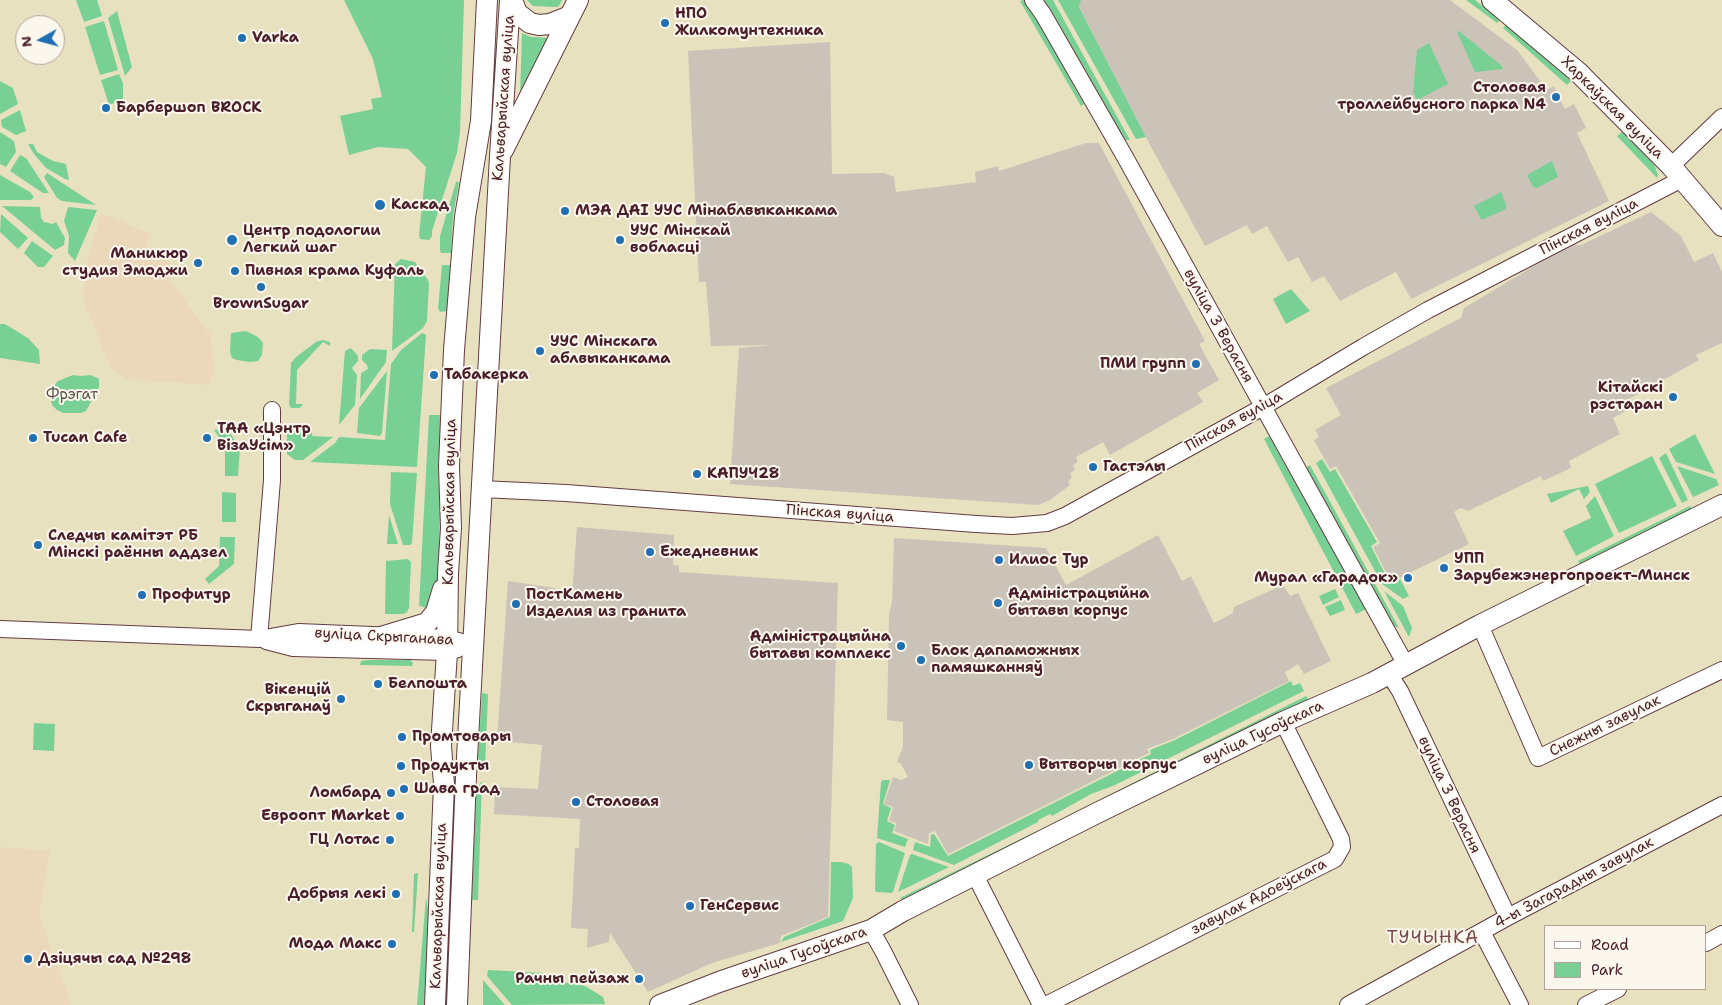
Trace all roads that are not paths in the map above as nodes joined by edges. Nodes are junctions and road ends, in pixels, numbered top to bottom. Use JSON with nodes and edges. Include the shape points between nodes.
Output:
{"nodes":[{"id":1,"x":487,"y":0,"type":"edge"},
{"id":2,"x":511,"y":0,"type":"edge"},
{"id":3,"x":1033,"y":0,"type":"edge"},
{"id":4,"x":1492,"y":0,"type":"edge"},
{"id":5,"x":1041,"y":7,"type":"edge"},
{"id":6,"x":574,"y":8,"type":"edge"},
{"id":7,"x":1722,"y":117,"type":"edge"},
{"id":8,"x":500,"y":156,"type":"junction"},
{"id":9,"x":1676,"y":172,"type":"junction"},
{"id":10,"x":1722,"y":226,"type":"edge"},
{"id":11,"x":493,"y":282,"type":"junction"},
{"id":12,"x":460,"y":286,"type":"junction"},
{"id":13,"x":1262,"y":407,"type":"junction"},
{"id":14,"x":272,"y":410,"type":"dead end"},
{"id":15,"x":449,"y":466,"type":"junction"},
{"id":16,"x":482,"y":480,"type":"junction"},
{"id":17,"x":1722,"y":505,"type":"edge"},
{"id":18,"x":448,"y":573,"type":"junction"},
{"id":19,"x":1480,"y":625,"type":"junction"},
{"id":20,"x":0,"y":629,"type":"edge"},
{"id":21,"x":384,"y":636,"type":"junction"},
{"id":22,"x":259,"y":639,"type":"junction"},
{"id":23,"x":447,"y":645,"type":"junction"},
{"id":24,"x":473,"y":645,"type":"junction"},
{"id":25,"x":1398,"y":670,"type":"junction"},
{"id":26,"x":1722,"y":670,"type":"edge"},
{"id":27,"x":1283,"y":722,"type":"junction"},
{"id":28,"x":1722,"y":805,"type":"edge"},
{"id":29,"x":975,"y":875,"type":"junction"},
{"id":30,"x":1508,"y":917,"type":"junction"},
{"id":31,"x":871,"y":930,"type":"junction"},
{"id":32,"x":1482,"y":932,"type":"junction"},
{"id":33,"x":1722,"y":934,"type":"edge"},
{"id":34,"x":1707,"y":942,"type":"edge"},
{"id":35,"x":1616,"y":990,"type":"edge"},
{"id":36,"x":435,"y":1005,"type":"edge"},
{"id":37,"x":457,"y":1005,"type":"edge"},
{"id":38,"x":660,"y":1005,"type":"edge"},
{"id":39,"x":910,"y":1005,"type":"edge"},
{"id":40,"x":1041,"y":1005,"type":"edge"},
{"id":41,"x":1046,"y":1005,"type":"edge"},
{"id":42,"x":1348,"y":1005,"type":"edge"},
{"id":43,"x":1520,"y":1005,"type":"edge"},
{"id":44,"x":1586,"y":1005,"type":"edge"}],
"edges":[{"from":1,"to":12,"type":"main road","name":"Кальварыйская вуліца","via":[[482,122],[465,217]]},
{"from":2,"to":6,"type":"main road","via":[[517,13],[530,23],[540,25],[550,24]]},
{"from":2,"to":8,"type":"main road","name":"Кальварыйская вуліца"},
{"from":3,"to":5,"type":"street","name":"вуліца 3 Верасня"},
{"from":4,"to":9,"type":"main road","name":"Харкаўская вуліца","via":[[1579,73]]},
{"from":5,"to":13,"type":"street","name":"вуліца 3 Верасня"},
{"from":6,"to":8,"type":"main road"},
{"from":7,"to":9,"type":"street","name":"Пінская вуліца"},
{"from":8,"to":11,"type":"main road","name":"Кальварыйская вуліца"},
{"from":9,"to":10,"type":"main road","name":"Харкаўская вуліца"},
{"from":9,"to":13,"type":"street","name":"Пінская вуліца","via":[[1355,351]]},
{"from":11,"to":12,"type":"main road","via":[[473,281]]},
{"from":11,"to":16,"type":"main road","name":"Кальварыйская вуліца"},
{"from":12,"to":15,"type":"main road","name":"Кальварыйская вуліца"},
{"from":13,"to":16,"type":"street","name":"Пінская вуліца","via":[[1065,516],[1029,525],[976,524],[546,492]]},
{"from":13,"to":25,"type":"street","name":"вуліца 3 Верасня"},
{"from":14,"to":22,"type":"street","via":[[272,480]]},
{"from":15,"to":16,"type":"main road","via":[[458,476]]},
{"from":15,"to":18,"type":"main road","name":"Кальварыйская вуліца"},
{"from":16,"to":24,"type":"main road","name":"Кальварыйская вуліца"},
{"from":17,"to":19,"type":"main road","name":"вуліца Гусоўскага"},
{"from":18,"to":21,"type":"main road","via":[[436,612],[427,624]]},
{"from":18,"to":23,"type":"main road","name":"Кальварыйская вуліца"},
{"from":19,"to":25,"type":"main road","name":"вуліца Гусоўскага"},
{"from":19,"to":26,"type":"street","name":"Снежны завулак","via":[[1538,758]]},
{"from":20,"to":22,"type":"street","name":"вуліца Скрыганава"},
{"from":21,"to":22,"type":"street","name":"вуліца Скрыганава","via":[[298,632]]},
{"from":21,"to":23,"type":"street","name":"вуліца Скрыганава"},
{"from":22,"to":23,"type":"street","name":"вуліца Скрыганава","via":[[294,648]]},
{"from":23,"to":24,"type":"street","name":"вуліца Скрыганава"},
{"from":23,"to":36,"type":"main road","name":"Кальварыйская вуліца","via":[[441,746],[444,784]]},
{"from":24,"to":37,"type":"main road","name":"Кальварыйская вуліца"},
{"from":25,"to":27,"type":"main road","name":"вуліца Гусоўскага"},
{"from":25,"to":30,"type":"street","name":"вуліца 3 Верасня","via":[[1400,691]]},
{"from":27,"to":29,"type":"main road","name":"вуліца Гусоўскага"},
{"from":27,"to":41,"type":"street","name":"завулак Адоеўскага","via":[[1341,839],[1342,847],[1335,859]]},
{"from":28,"to":30,"type":"street","name":"4-ы Загарадны завулак"},
{"from":29,"to":31,"type":"main road","name":"вуліца Гусоўскага"},
{"from":29,"to":40,"type":"street"},
{"from":30,"to":32,"type":"street","name":"4-ы Загарадны завулак"},
{"from":31,"to":38,"type":"main road","name":"вуліца Гусоўскага"},
{"from":31,"to":39,"type":"street"},
{"from":32,"to":42,"type":"street","name":"4-ы Загарадны завулак"},
{"from":32,"to":43,"type":"street"},
{"from":33,"to":34,"type":"street"},
{"from":35,"to":44,"type":"street"}]}
